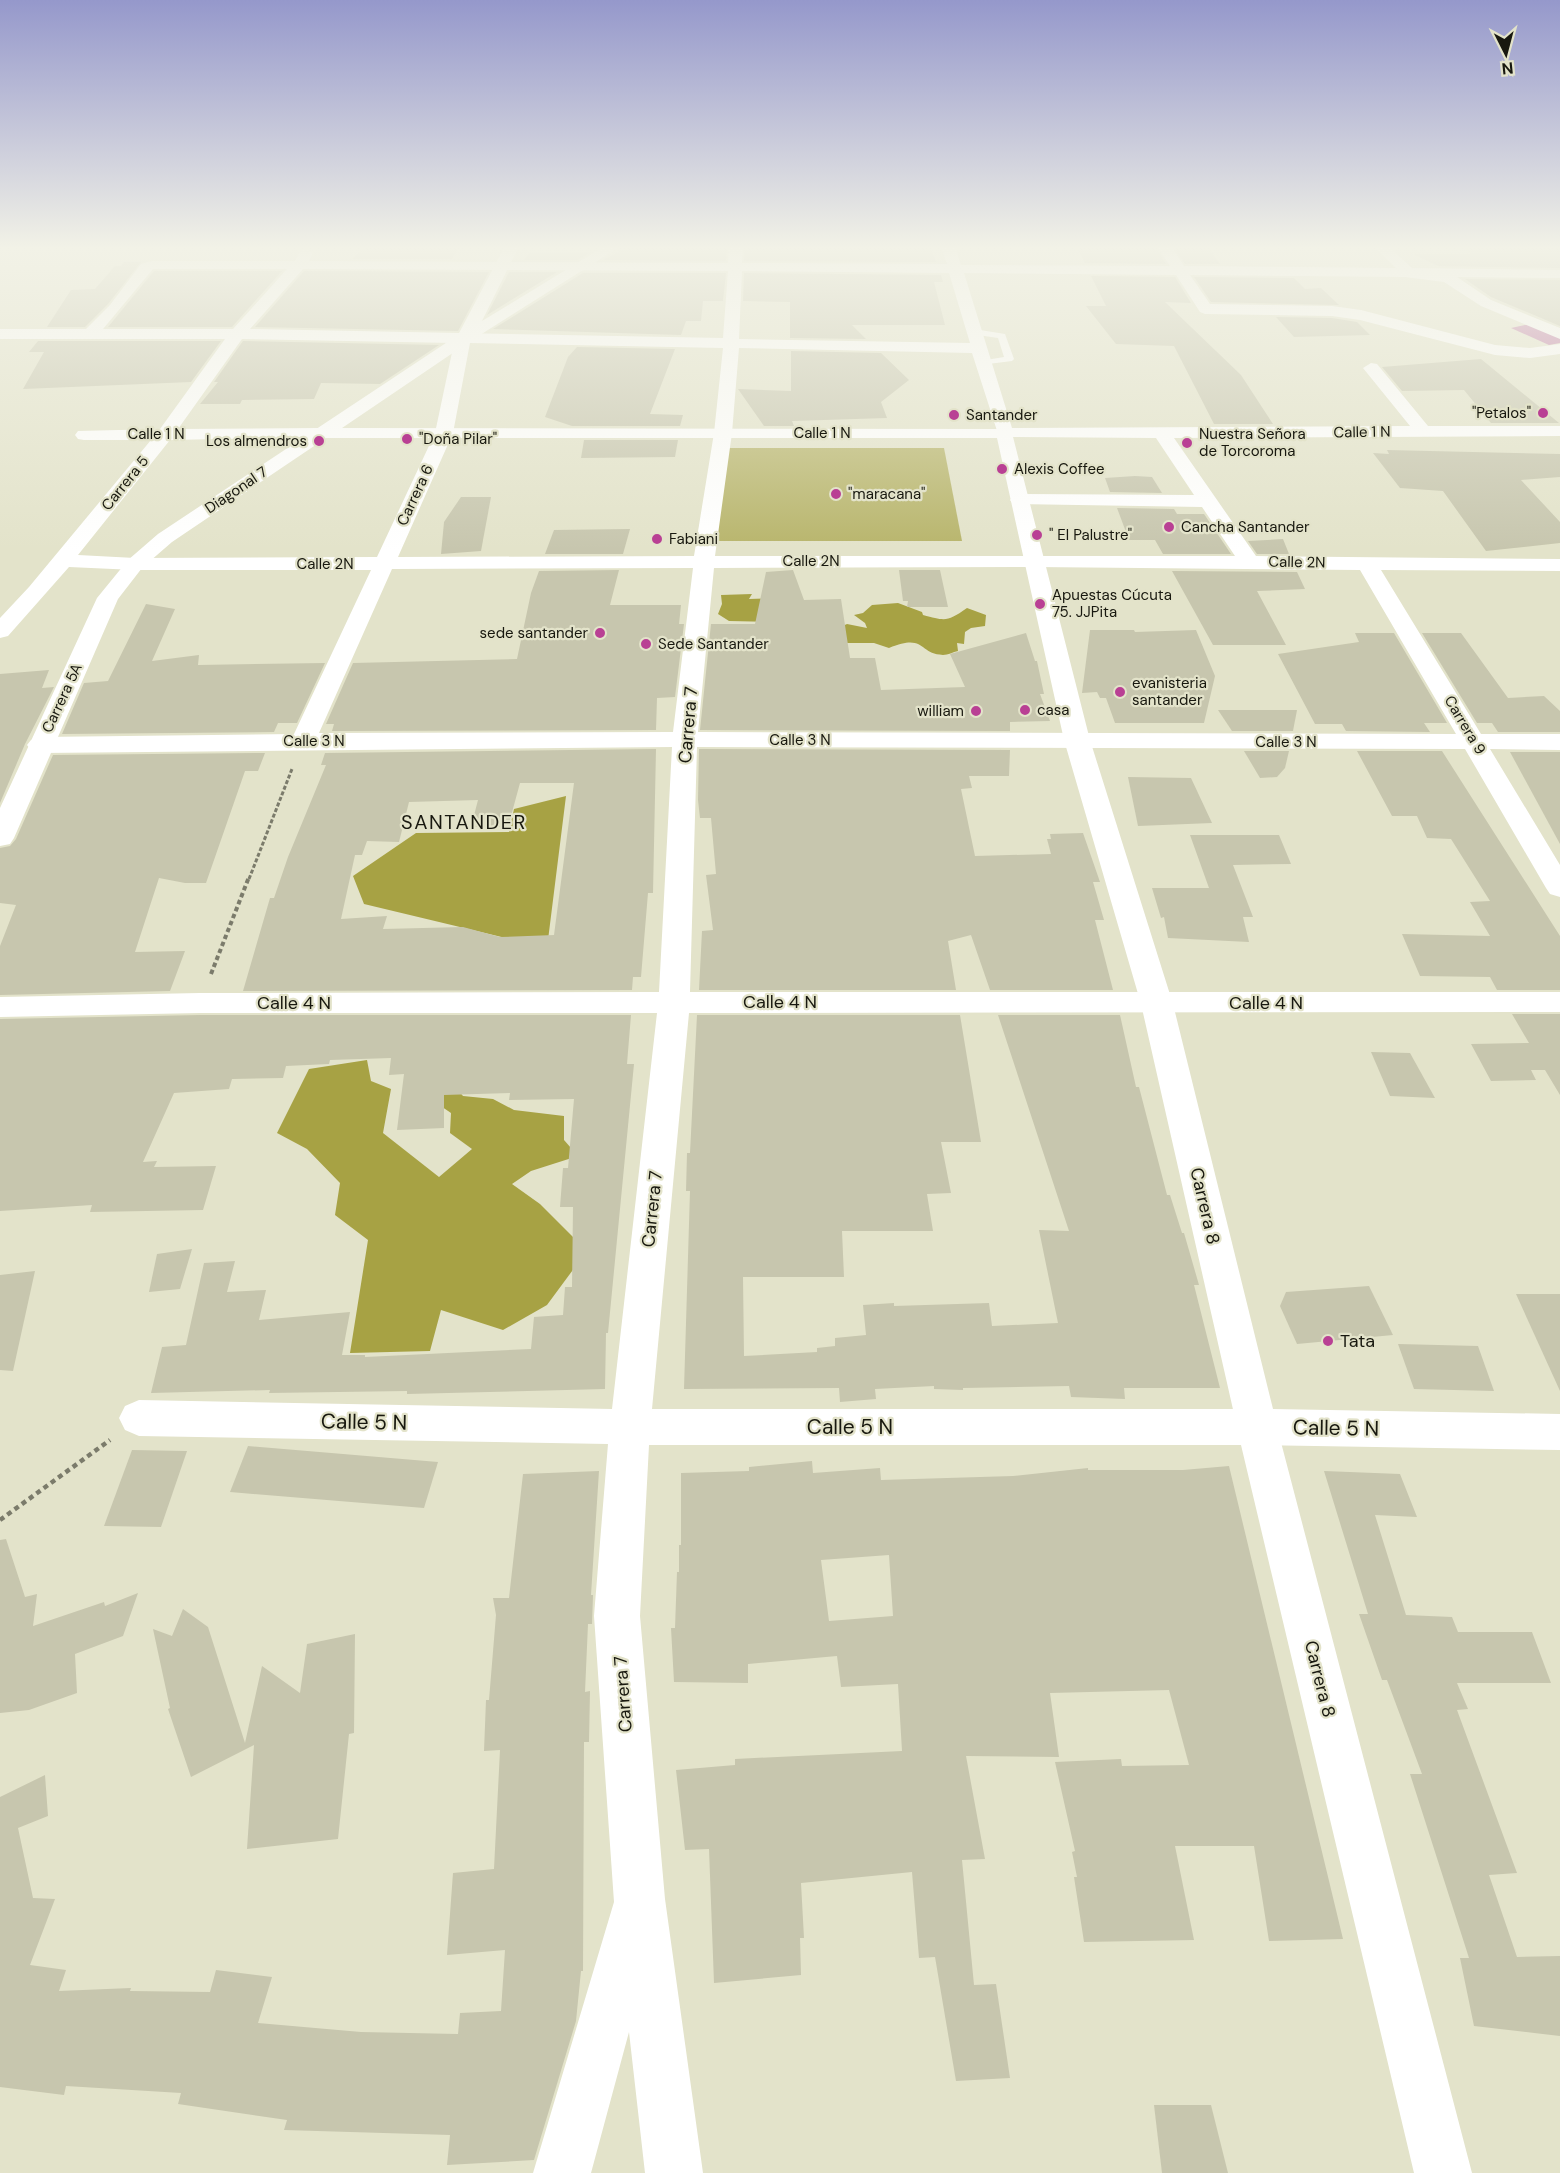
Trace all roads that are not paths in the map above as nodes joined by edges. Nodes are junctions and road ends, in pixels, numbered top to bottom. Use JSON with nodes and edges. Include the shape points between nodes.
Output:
{"nodes":[{"id":1,"x":227,"y":347,"type":"edge"},
{"id":2,"x":450,"y":347,"type":"edge"},
{"id":3,"x":461,"y":347,"type":"edge"},
{"id":4,"x":731,"y":347,"type":"edge"},
{"id":5,"x":941,"y":347,"type":"edge"},
{"id":6,"x":1485,"y":347,"type":"edge"},
{"id":7,"x":978,"y":348,"type":"joint"},
{"id":8,"x":1560,"y":350,"type":"edge"},
{"id":9,"x":1371,"y":368,"type":"dead end"},
{"id":10,"x":1423,"y":431,"type":"junction"},
{"id":11,"x":1560,"y":431,"type":"edge"},
{"id":12,"x":321,"y":433,"type":"junction"},
{"id":13,"x":723,"y":433,"type":"junction"},
{"id":14,"x":1005,"y":433,"type":"junction"},
{"id":15,"x":165,"y":434,"type":"junction"},
{"id":16,"x":444,"y":434,"type":"junction"},
{"id":17,"x":1162,"y":434,"type":"junction"},
{"id":18,"x":84,"y":435,"type":"dead end"},
{"id":19,"x":1020,"y":501,"type":"junction"},
{"id":20,"x":1209,"y":501,"type":"junction"},
{"id":21,"x":63,"y":560,"type":"junction"},
{"id":22,"x":704,"y":561,"type":"junction"},
{"id":23,"x":1035,"y":561,"type":"junction"},
{"id":24,"x":1249,"y":561,"type":"junction"},
{"id":25,"x":135,"y":564,"type":"junction"},
{"id":26,"x":383,"y":564,"type":"junction"},
{"id":27,"x":1367,"y":564,"type":"junction"},
{"id":28,"x":1560,"y":565,"type":"edge"},
{"id":29,"x":0,"y":631,"type":"edge"},
{"id":30,"x":685,"y":739,"type":"junction"},
{"id":31,"x":303,"y":741,"type":"junction"},
{"id":32,"x":1077,"y":741,"type":"junction"},
{"id":33,"x":1560,"y":742,"type":"edge"},
{"id":34,"x":1476,"y":743,"type":"junction"},
{"id":35,"x":40,"y":745,"type":"junction"},
{"id":36,"x":0,"y":838,"type":"edge"},
{"id":37,"x":1560,"y":888,"type":"edge"},
{"id":38,"x":674,"y":1002,"type":"junction"},
{"id":39,"x":1560,"y":1002,"type":"edge"},
{"id":40,"x":1157,"y":1004,"type":"junction"},
{"id":41,"x":0,"y":1007,"type":"edge"},
{"id":42,"x":139,"y":1418,"type":"road end"},
{"id":43,"x":1257,"y":1427,"type":"junction"},
{"id":44,"x":630,"y":1428,"type":"junction"},
{"id":45,"x":1560,"y":1432,"type":"edge"},
{"id":46,"x":639,"y":1899,"type":"junction"},
{"id":47,"x":562,"y":2173,"type":"edge"},
{"id":48,"x":674,"y":2173,"type":"edge"},
{"id":49,"x":1443,"y":2173,"type":"edge"}],
"edges":[{"from":1,"to":15,"type":"street","name":"Carrera 5"},
{"from":2,"to":12,"type":"street","name":"Diagonal 7"},
{"from":3,"to":16,"type":"street","name":"Carrera 6"},
{"from":4,"to":13,"type":"street","name":"Carrera 7"},
{"from":5,"to":7,"type":"street"},
{"from":6,"to":8,"type":"street","via":[[1530,353]]},
{"from":7,"to":14,"type":"street","name":"Carrera 8"},
{"from":9,"to":10,"type":"street"},
{"from":10,"to":11,"type":"street","name":"Calle 1 N"},
{"from":10,"to":17,"type":"street","name":"Calle 1 N"},
{"from":12,"to":15,"type":"street","name":"Calle 1 N"},
{"from":12,"to":16,"type":"street","name":"Calle 1 N"},
{"from":12,"to":25,"type":"street","name":"Diagonal 7","via":[[165,538]]},
{"from":13,"to":14,"type":"street","name":"Calle 1 N"},
{"from":13,"to":16,"type":"street","name":"Calle 1 N"},
{"from":13,"to":22,"type":"street","name":"Carrera 7"},
{"from":14,"to":17,"type":"street","name":"Calle 1 N"},
{"from":14,"to":19,"type":"street","name":"Carrera 8"},
{"from":15,"to":18,"type":"street","name":"Calle 1 N"},
{"from":15,"to":21,"type":"street","name":"Carrera 5"},
{"from":16,"to":26,"type":"street","name":"Carrera 6"},
{"from":17,"to":20,"type":"street"},
{"from":19,"to":20,"type":"street"},
{"from":19,"to":23,"type":"street","name":"Carrera 8"},
{"from":20,"to":24,"type":"street"},
{"from":21,"to":25,"type":"street","name":"Calle 2N"},
{"from":21,"to":29,"type":"street","name":"Carrera 5"},
{"from":22,"to":23,"type":"street","name":"Calle 2N"},
{"from":22,"to":26,"type":"street","name":"Calle 2N"},
{"from":22,"to":30,"type":"street","name":"Carrera 7"},
{"from":23,"to":24,"type":"street","name":"Calle 2N"},
{"from":23,"to":32,"type":"street","name":"Carrera 8"},
{"from":24,"to":27,"type":"street","name":"Calle 2N"},
{"from":25,"to":26,"type":"street","name":"Calle 2N"},
{"from":25,"to":35,"type":"street","name":"Carrera 5A","via":[[108,598]]},
{"from":26,"to":31,"type":"street","name":"Carrera 6"},
{"from":27,"to":28,"type":"street","name":"Calle 2N"},
{"from":27,"to":34,"type":"street","name":"Carrera 9"},
{"from":30,"to":31,"type":"street","name":"Calle 3 N"},
{"from":30,"to":32,"type":"street","name":"Calle 3 N"},
{"from":30,"to":38,"type":"street","name":"Carrera 7"},
{"from":31,"to":35,"type":"street","name":"Calle 3 N"},
{"from":32,"to":34,"type":"street","name":"Calle 3 N"},
{"from":32,"to":40,"type":"street","name":"Carrera 8"},
{"from":33,"to":34,"type":"street","name":"Calle 3 N"},
{"from":34,"to":37,"type":"street","name":"Carrera 9"},
{"from":35,"to":36,"type":"street","name":"Carrera 5A"},
{"from":38,"to":40,"type":"street","name":"Calle 4 N"},
{"from":38,"to":41,"type":"street","name":"Calle 4 N"},
{"from":38,"to":44,"type":"street","name":"Carrera 7"},
{"from":39,"to":40,"type":"street","name":"Calle 4 N"},
{"from":40,"to":43,"type":"street","name":"Carrera 8"},
{"from":42,"to":44,"type":"street","name":"Calle 5 N"},
{"from":43,"to":44,"type":"street","name":"Calle 5 N"},
{"from":43,"to":45,"type":"street","name":"Calle 5 N"},
{"from":43,"to":49,"type":"street","name":"Carrera 8"},
{"from":44,"to":46,"type":"street","name":"Carrera 7","via":[[617,1616]]},
{"from":46,"to":47,"type":"street"},
{"from":46,"to":48,"type":"street","name":"Carrera 7"}]}
